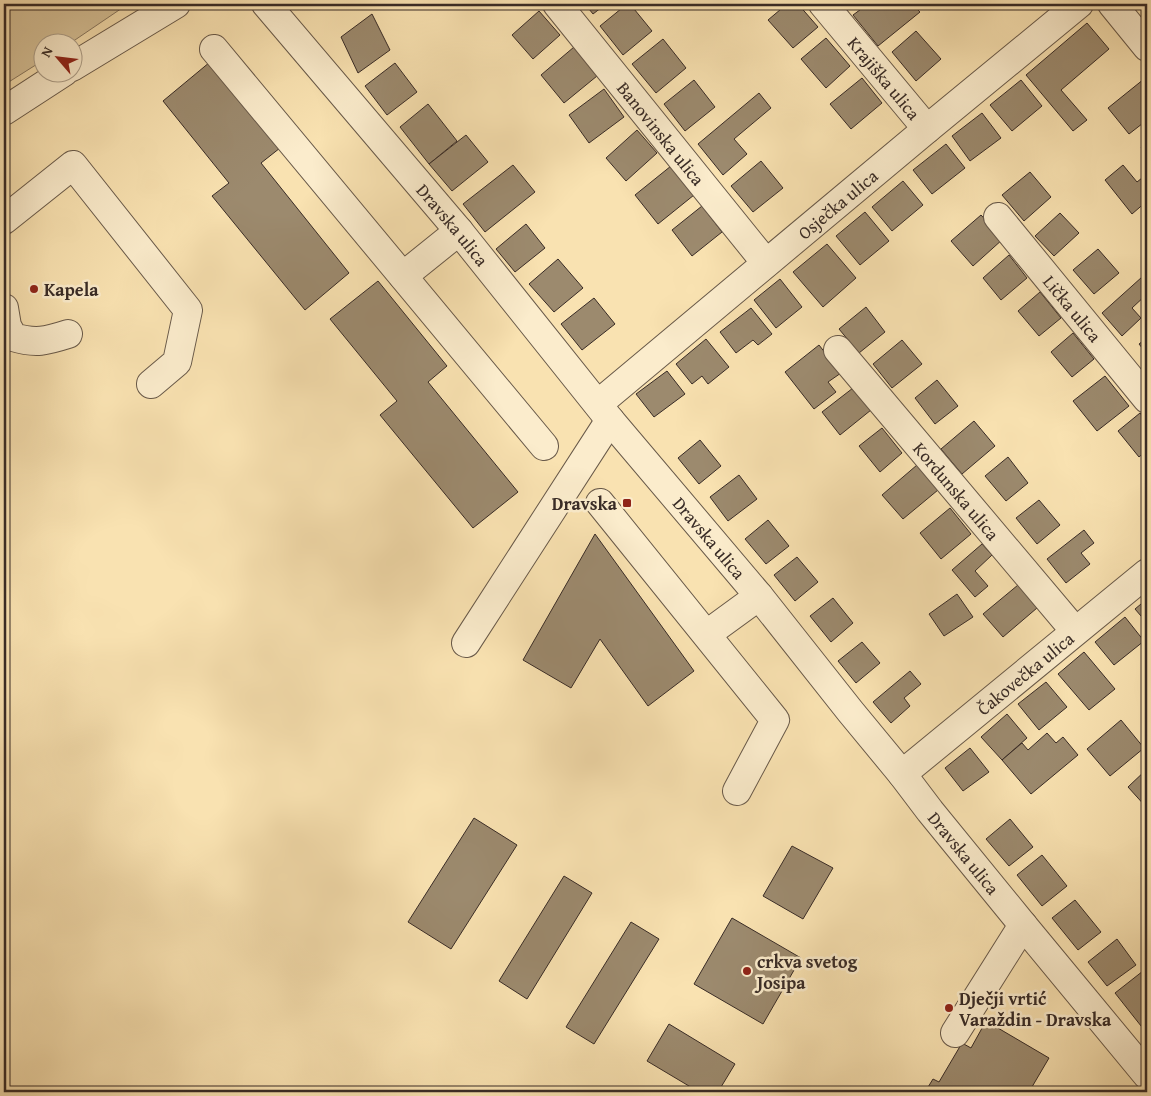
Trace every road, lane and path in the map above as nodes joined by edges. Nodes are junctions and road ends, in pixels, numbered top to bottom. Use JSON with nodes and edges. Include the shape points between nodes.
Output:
{"nodes":[{"id":1,"x":176,"y":4,"type":"edge"},
{"id":2,"x":266,"y":4,"type":"edge"},
{"id":3,"x":557,"y":4,"type":"edge"},
{"id":4,"x":823,"y":4,"type":"edge"},
{"id":5,"x":1079,"y":4,"type":"edge"},
{"id":6,"x":1112,"y":4,"type":"edge"},
{"id":7,"x":1147,"y":47,"type":"edge"},
{"id":8,"x":214,"y":49,"type":"dead end"},
{"id":9,"x":82,"y":61,"type":"edge"},
{"id":10,"x":49,"y":82,"type":"edge"},
{"id":11,"x":4,"y":111,"type":"edge"},
{"id":12,"x":926,"y":129,"type":"junction"},
{"id":13,"x":998,"y":217,"type":"dead end"},
{"id":14,"x":4,"y":220,"type":"edge"},
{"id":15,"x":459,"y":231,"type":"junction"},
{"id":16,"x":766,"y":263,"type":"junction"},
{"id":17,"x":403,"y":276,"type":"junction"},
{"id":18,"x":4,"y":308,"type":"edge"},
{"id":19,"x":68,"y":334,"type":"dead end"},
{"id":20,"x":838,"y":350,"type":"dead end"},
{"id":21,"x":151,"y":384,"type":"dead end"},
{"id":22,"x":1147,"y":400,"type":"edge"},
{"id":23,"x":604,"y":412,"type":"junction"},
{"id":24,"x":544,"y":446,"type":"dead end"},
{"id":25,"x":600,"y":503,"type":"dead end"},
{"id":26,"x":1147,"y":574,"type":"edge"},
{"id":27,"x":758,"y":596,"type":"junction"},
{"id":28,"x":1075,"y":631,"type":"junction"},
{"id":29,"x":707,"y":634,"type":"junction"},
{"id":30,"x":466,"y":643,"type":"dead end"},
{"id":31,"x":902,"y":774,"type":"junction"},
{"id":32,"x":737,"y":791,"type":"dead end"},
{"id":33,"x":1023,"y":925,"type":"junction"},
{"id":34,"x":955,"y":1033,"type":"dead end"},
{"id":35,"x":1147,"y":1075,"type":"edge"}],
"edges":[{"from":1,"to":9,"type":"street"},
{"from":2,"to":15,"type":"street","name":"Dravska ulica"},
{"from":3,"to":16,"type":"street","name":"Banovinska ulica"},
{"from":4,"to":12,"type":"street","name":"Krajiška ulica"},
{"from":5,"to":12,"type":"street","name":"Osječka ulica"},
{"from":6,"to":7,"type":"street"},
{"from":8,"to":17,"type":"street"},
{"from":10,"to":11,"type":"street"},
{"from":12,"to":16,"type":"street","name":"Osječka ulica"},
{"from":13,"to":22,"type":"street","name":"Lička ulica"},
{"from":14,"to":21,"type":"street","via":[[73,164],[188,310],[177,362]]},
{"from":15,"to":17,"type":"street"},
{"from":15,"to":23,"type":"street","name":"Dravska ulica"},
{"from":16,"to":23,"type":"street","name":"Osječka ulica"},
{"from":17,"to":24,"type":"street"},
{"from":18,"to":19,"type":"street","via":[[7,326],[13,336],[25,341],[45,341]]},
{"from":20,"to":28,"type":"street","name":"Kordunska ulica"},
{"from":23,"to":27,"type":"street","name":"Dravska ulica"},
{"from":23,"to":30,"type":"street","name":"Osječka ulica"},
{"from":25,"to":29,"type":"street"},
{"from":26,"to":28,"type":"street","name":"Čakovečka ulica"},
{"from":27,"to":29,"type":"street"},
{"from":27,"to":31,"type":"street","name":"Dravska ulica"},
{"from":28,"to":31,"type":"street","name":"Čakovečka ulica"},
{"from":29,"to":32,"type":"street","via":[[776,720]]},
{"from":31,"to":33,"type":"street","name":"Dravska ulica"},
{"from":33,"to":34,"type":"street"},
{"from":33,"to":35,"type":"street","name":"Dravska ulica"}]}
